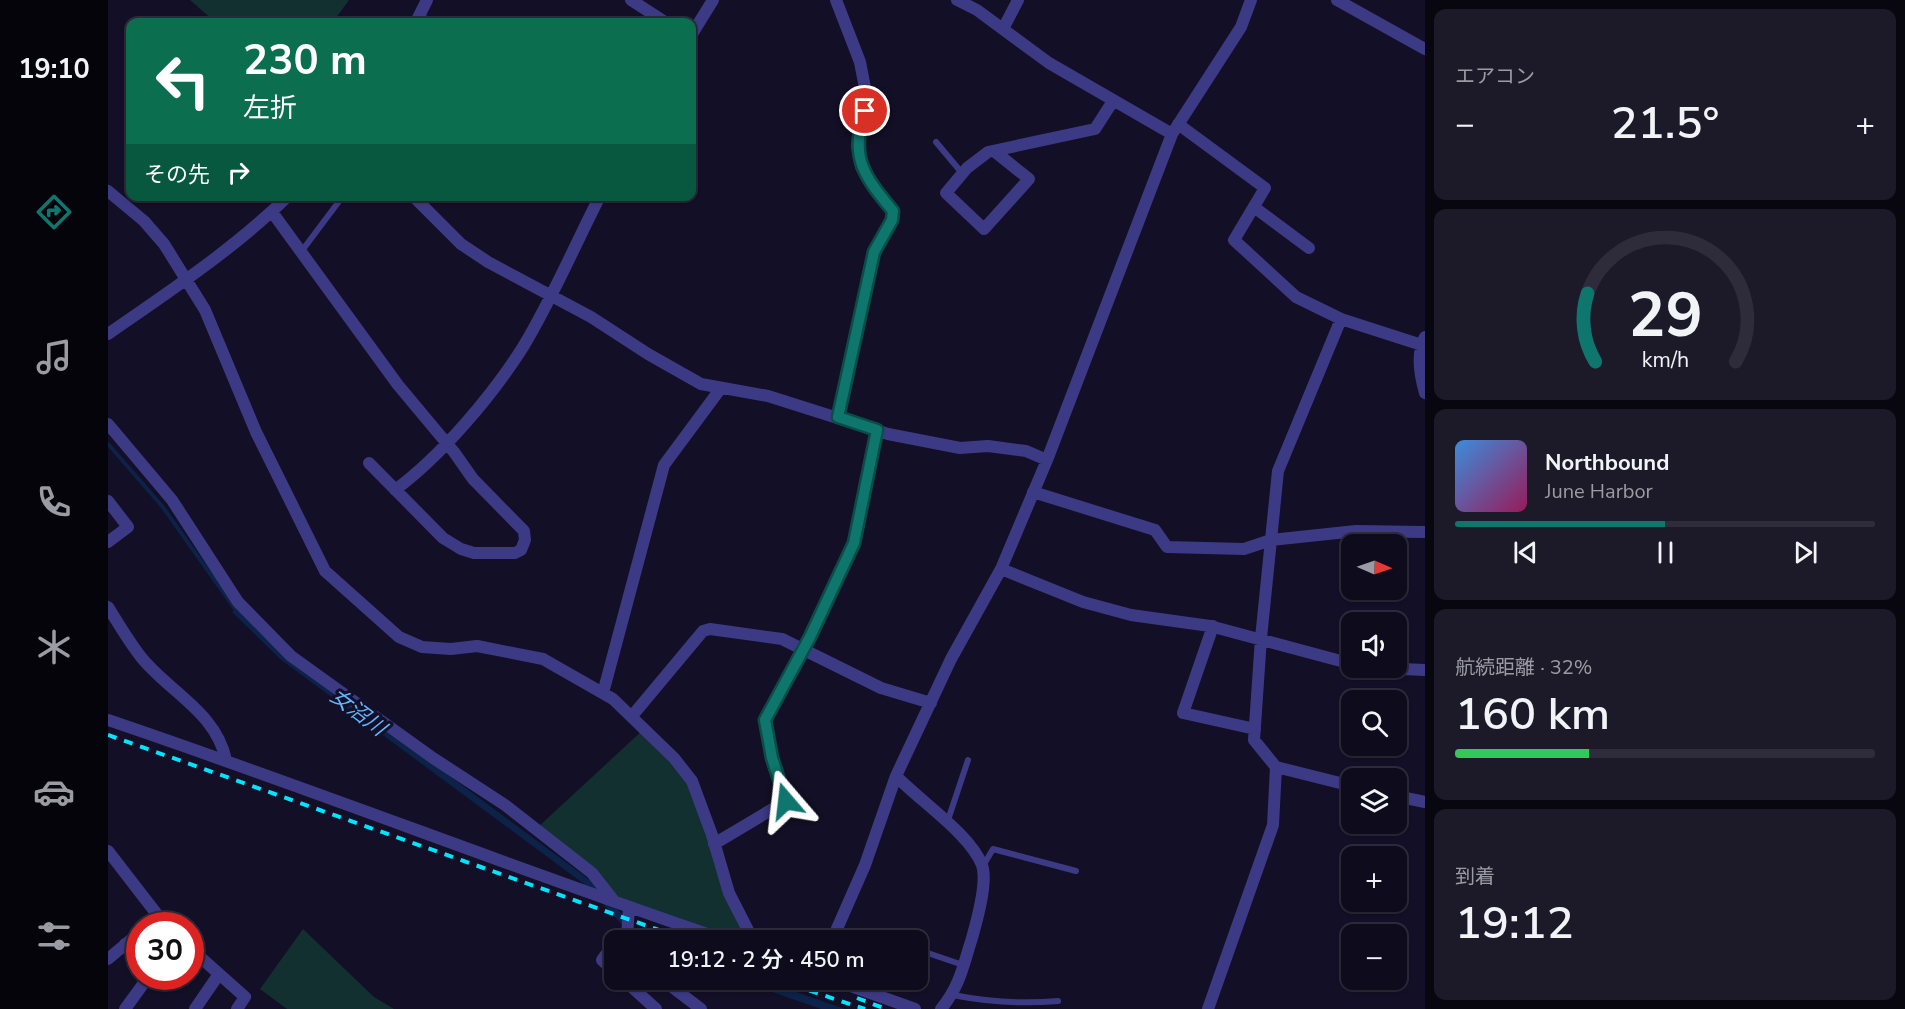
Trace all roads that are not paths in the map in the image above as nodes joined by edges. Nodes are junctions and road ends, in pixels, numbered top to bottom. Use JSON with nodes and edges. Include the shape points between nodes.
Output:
{"nodes":[{"id":1,"x":427,"y":0,"type":"edge"},
{"id":2,"x":631,"y":0,"type":"edge"},
{"id":3,"x":713,"y":0,"type":"edge"},
{"id":4,"x":836,"y":0,"type":"edge"},
{"id":5,"x":957,"y":0,"type":"edge"},
{"id":6,"x":1018,"y":0,"type":"edge"},
{"id":7,"x":1251,"y":0,"type":"edge"},
{"id":8,"x":1337,"y":0,"type":"edge"},
{"id":9,"x":418,"y":18,"type":"edge"},
{"id":10,"x":659,"y":18,"type":"edge"},
{"id":11,"x":696,"y":28,"type":"edge"},
{"id":12,"x":1003,"y":29,"type":"junction"},
{"id":13,"x":1425,"y":50,"type":"edge"},
{"id":14,"x":1113,"y":101,"type":"junction"},
{"id":15,"x":1175,"y":129,"type":"junction"},
{"id":16,"x":936,"y":142,"type":"dead end"},
{"id":17,"x":994,"y":151,"type":"junction"},
{"id":18,"x":962,"y":173,"type":"junction"},
{"id":19,"x":108,"y":191,"type":"edge"},
{"id":20,"x":283,"y":201,"type":"edge"},
{"id":21,"x":339,"y":201,"type":"edge"},
{"id":22,"x":417,"y":201,"type":"edge"},
{"id":23,"x":597,"y":201,"type":"edge"},
{"id":24,"x":1254,"y":207,"type":"junction"},
{"id":25,"x":272,"y":213,"type":"junction"},
{"id":26,"x":1309,"y":248,"type":"dead end"},
{"id":27,"x":301,"y":252,"type":"junction"},
{"id":28,"x":186,"y":280,"type":"junction"},
{"id":29,"x":550,"y":294,"type":"junction"},
{"id":30,"x":1341,"y":319,"type":"junction"},
{"id":31,"x":108,"y":334,"type":"edge"},
{"id":32,"x":1423,"y":343,"type":"edge"},
{"id":33,"x":721,"y":388,"type":"junction"},
{"id":34,"x":1425,"y":393,"type":"edge"},
{"id":35,"x":838,"y":417,"type":"junction"},
{"id":36,"x":108,"y":423,"type":"edge"},
{"id":37,"x":877,"y":430,"type":"junction"},
{"id":38,"x":447,"y":443,"type":"junction"},
{"id":39,"x":1047,"y":460,"type":"junction"},
{"id":40,"x":369,"y":463,"type":"dead end"},
{"id":41,"x":395,"y":490,"type":"junction"},
{"id":42,"x":1033,"y":492,"type":"junction"},
{"id":43,"x":108,"y":501,"type":"edge"},
{"id":44,"x":1425,"y":532,"type":"edge"},
{"id":45,"x":1271,"y":540,"type":"junction"},
{"id":46,"x":108,"y":542,"type":"edge"},
{"id":47,"x":1001,"y":568,"type":"junction"},
{"id":48,"x":108,"y":606,"type":"edge"},
{"id":49,"x":1213,"y":626,"type":"junction"},
{"id":50,"x":1261,"y":638,"type":"junction"},
{"id":51,"x":804,"y":649,"type":"junction"},
{"id":52,"x":1341,"y":661,"type":"edge"},
{"id":53,"x":1407,"y":669,"type":"edge"},
{"id":54,"x":1425,"y":670,"type":"edge"},
{"id":55,"x":603,"y":693,"type":"junction"},
{"id":56,"x":931,"y":704,"type":"junction"},
{"id":57,"x":632,"y":716,"type":"junction"},
{"id":58,"x":108,"y":720,"type":"edge"},
{"id":59,"x":1255,"y":729,"type":"junction"},
{"id":60,"x":226,"y":760,"type":"junction"},
{"id":61,"x":968,"y":760,"type":"dead end"},
{"id":62,"x":1276,"y":767,"type":"junction"},
{"id":63,"x":896,"y":776,"type":"junction"},
{"id":64,"x":1341,"y":783,"type":"edge"},
{"id":65,"x":1407,"y":798,"type":"edge"},
{"id":66,"x":1425,"y":802,"type":"edge"},
{"id":67,"x":947,"y":824,"type":"junction"},
{"id":68,"x":714,"y":844,"type":"junction"},
{"id":69,"x":108,"y":851,"type":"edge"},
{"id":70,"x":983,"y":867,"type":"junction"},
{"id":71,"x":1076,"y":871,"type":"dead end"},
{"id":72,"x":614,"y":901,"type":"junction"},
{"id":73,"x":629,"y":908,"type":"junction"},
{"id":74,"x":154,"y":912,"type":"edge"},
{"id":75,"x":625,"y":930,"type":"edge"},
{"id":76,"x":695,"y":930,"type":"edge"},
{"id":77,"x":748,"y":930,"type":"edge"},
{"id":78,"x":836,"y":930,"type":"edge"},
{"id":79,"x":125,"y":945,"type":"edge"},
{"id":80,"x":928,"y":953,"type":"edge"},
{"id":81,"x":108,"y":959,"type":"edge"},
{"id":82,"x":204,"y":961,"type":"edge"},
{"id":83,"x":963,"y":966,"type":"junction"},
{"id":84,"x":219,"y":974,"type":"junction"},
{"id":85,"x":139,"y":990,"type":"edge"},
{"id":86,"x":635,"y":990,"type":"edge"},
{"id":87,"x":676,"y":990,"type":"edge"},
{"id":88,"x":862,"y":990,"type":"edge"},
{"id":89,"x":953,"y":995,"type":"junction"},
{"id":90,"x":1058,"y":1000,"type":"dead end"},
{"id":91,"x":125,"y":1009,"type":"edge"},
{"id":92,"x":195,"y":1009,"type":"edge"},
{"id":93,"x":237,"y":1009,"type":"edge"},
{"id":94,"x":656,"y":1009,"type":"edge"},
{"id":95,"x":701,"y":1009,"type":"edge"},
{"id":96,"x":915,"y":1009,"type":"edge"},
{"id":97,"x":941,"y":1009,"type":"edge"},
{"id":98,"x":1208,"y":1009,"type":"edge"}],
"edges":[{"from":1,"to":9,"type":"street"},
{"from":2,"to":10,"type":"street"},
{"from":3,"to":11,"type":"street"},
{"from":4,"to":35,"type":"street","via":[[848,25],[865,88],[865,111],[857,146],[861,167],[893,211],[874,252]]},
{"from":5,"to":12,"type":"street"},
{"from":6,"to":12,"type":"street"},
{"from":7,"to":15,"type":"street","via":[[1241,27]]},
{"from":8,"to":13,"type":"street"},
{"from":12,"to":14,"type":"street","via":[[1049,63]]},
{"from":14,"to":15,"type":"street"},
{"from":14,"to":17,"type":"street","via":[[1095,129]]},
{"from":15,"to":24,"type":"street","via":[[1265,188]]},
{"from":15,"to":39,"type":"street"},
{"from":16,"to":18,"type":"lane"},
{"from":17,"to":18,"type":"street"},
{"from":17,"to":18,"type":"street","via":[[1029,179],[984,229],[946,193]]},
{"from":19,"to":28,"type":"street","via":[[144,221]]},
{"from":20,"to":25,"type":"street"},
{"from":21,"to":27,"type":"lane"},
{"from":22,"to":29,"type":"street","via":[[460,244]]},
{"from":23,"to":29,"type":"street"},
{"from":24,"to":26,"type":"street"},
{"from":24,"to":30,"type":"street","via":[[1234,240],[1296,297]]},
{"from":25,"to":27,"type":"street"},
{"from":25,"to":28,"type":"street"},
{"from":27,"to":38,"type":"street","via":[[398,386]]},
{"from":28,"to":31,"type":"street"},
{"from":28,"to":55,"type":"street","via":[[205,310],[251,422],[325,571],[399,637],[422,647],[477,646],[543,659]]},
{"from":29,"to":33,"type":"street","via":[[675,370],[701,384]]},
{"from":29,"to":38,"type":"street","via":[[523,347]]},
{"from":30,"to":32,"type":"street"},
{"from":30,"to":45,"type":"street","via":[[1278,471]]},
{"from":32,"to":34,"type":"street","via":[[1421,380]]},
{"from":33,"to":35,"type":"street","via":[[768,396]]},
{"from":33,"to":55,"type":"street","via":[[664,465]]},
{"from":35,"to":37,"type":"street"},
{"from":36,"to":72,"type":"street","via":[[172,500],[238,602],[291,656],[505,805],[592,873]]},
{"from":37,"to":39,"type":"street","via":[[960,448],[988,446],[1026,451]]},
{"from":37,"to":51,"type":"street","via":[[854,543]]},
{"from":38,"to":41,"type":"street"},
{"from":38,"to":41,"type":"street","via":[[473,479],[524,531],[521,550],[474,553],[461,549],[443,538]]},
{"from":39,"to":42,"type":"street"},
{"from":40,"to":41,"type":"street"},
{"from":42,"to":45,"type":"street","via":[[1155,530],[1167,547],[1244,549]]},
{"from":42,"to":47,"type":"street"},
{"from":43,"to":46,"type":"street","via":[[128,527]]},
{"from":44,"to":45,"type":"street","via":[[1356,531]]},
{"from":45,"to":50,"type":"street"},
{"from":47,"to":49,"type":"street","via":[[1083,602],[1131,615]]},
{"from":47,"to":56,"type":"street"},
{"from":48,"to":60,"type":"street","via":[[141,658],[211,725],[223,744]]},
{"from":49,"to":50,"type":"street"},
{"from":49,"to":59,"type":"street","via":[[1183,714]]},
{"from":50,"to":52,"type":"street"},
{"from":50,"to":59,"type":"street"},
{"from":51,"to":56,"type":"street","via":[[881,688]]},
{"from":51,"to":57,"type":"street","via":[[782,639],[703,631]]},
{"from":51,"to":68,"type":"street","via":[[765,720],[786,801]]},
{"from":53,"to":54,"type":"street"},
{"from":55,"to":57,"type":"street"},
{"from":56,"to":63,"type":"street"},
{"from":57,"to":68,"type":"street","via":[[692,780]]},
{"from":58,"to":60,"type":"street"},
{"from":59,"to":62,"type":"street","via":[[1254,740]]},
{"from":60,"to":72,"type":"street"},
{"from":61,"to":67,"type":"lane"},
{"from":62,"to":64,"type":"street"},
{"from":62,"to":98,"type":"street","via":[[1273,825]]},
{"from":63,"to":67,"type":"street"},
{"from":63,"to":78,"type":"street","via":[[865,865]]},
{"from":65,"to":66,"type":"street"},
{"from":67,"to":70,"type":"street","via":[[964,838]]},
{"from":68,"to":77,"type":"street","via":[[729,893]]},
{"from":69,"to":74,"type":"street"},
{"from":70,"to":71,"type":"lane","via":[[993,849]]},
{"from":70,"to":83,"type":"street","via":[[982,896]]},
{"from":72,"to":73,"type":"street"},
{"from":73,"to":75,"type":"street"},
{"from":73,"to":76,"type":"street"},
{"from":79,"to":81,"type":"street"},
{"from":80,"to":83,"type":"lane"},
{"from":82,"to":84,"type":"street"},
{"from":83,"to":89,"type":"street"},
{"from":84,"to":92,"type":"street"},
{"from":84,"to":93,"type":"street","via":[[245,997]]},
{"from":85,"to":91,"type":"street"},
{"from":86,"to":94,"type":"street"},
{"from":87,"to":95,"type":"street"},
{"from":88,"to":96,"type":"street"},
{"from":89,"to":90,"type":"lane","via":[[1034,1003]]},
{"from":89,"to":97,"type":"street"}]}
